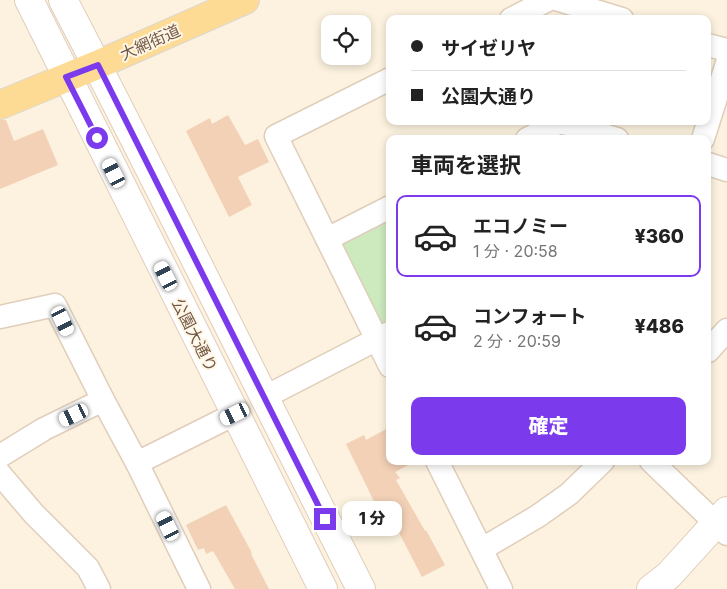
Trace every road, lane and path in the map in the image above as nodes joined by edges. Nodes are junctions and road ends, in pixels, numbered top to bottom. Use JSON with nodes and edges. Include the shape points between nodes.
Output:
{"nodes":[{"id":1,"x":28,"y":0,"type":"edge"},
{"id":2,"x":63,"y":0,"type":"edge"},
{"id":3,"x":245,"y":0,"type":"edge"},
{"id":4,"x":548,"y":0,"type":"edge"},
{"id":5,"x":559,"y":0,"type":"edge"},
{"id":6,"x":519,"y":15,"type":"edge"},
{"id":7,"x":609,"y":15,"type":"edge"},
{"id":8,"x":711,"y":46,"type":"edge"},
{"id":9,"x":727,"y":50,"type":"edge"},
{"id":10,"x":727,"y":63,"type":"edge"},
{"id":11,"x":98,"y":65,"type":"junction"},
{"id":12,"x":66,"y":77,"type":"junction"},
{"id":13,"x":386,"y":81,"type":"edge"},
{"id":14,"x":0,"y":105,"type":"edge"},
{"id":15,"x":711,"y":114,"type":"edge"},
{"id":16,"x":554,"y":125,"type":"edge"},
{"id":17,"x":567,"y":125,"type":"edge"},
{"id":18,"x":536,"y":135,"type":"edge"},
{"id":19,"x":589,"y":135,"type":"edge"},
{"id":20,"x":711,"y":165,"type":"edge"},
{"id":21,"x":727,"y":170,"type":"edge"},
{"id":22,"x":386,"y":210,"type":"edge"},
{"id":23,"x":327,"y":239,"type":"junction"},
{"id":24,"x":0,"y":317,"type":"edge"},
{"id":25,"x":727,"y":330,"type":"edge"},
{"id":26,"x":383,"y":336,"type":"edge"},
{"id":27,"x":711,"y":348,"type":"edge"},
{"id":28,"x":386,"y":349,"type":"edge"},
{"id":29,"x":264,"y":398,"type":"junction"},
{"id":30,"x":103,"y":400,"type":"junction"},
{"id":31,"x":235,"y":414,"type":"junction"},
{"id":32,"x":0,"y":456,"type":"edge"},
{"id":33,"x":137,"y":463,"type":"junction"},
{"id":34,"x":440,"y":465,"type":"edge"},
{"id":35,"x":599,"y":465,"type":"edge"},
{"id":36,"x":656,"y":465,"type":"edge"},
{"id":37,"x":0,"y":474,"type":"edge"},
{"id":38,"x":723,"y":522,"type":"edge"},
{"id":39,"x":482,"y":549,"type":"junction"},
{"id":40,"x":99,"y":589,"type":"edge"},
{"id":41,"x":199,"y":589,"type":"edge"},
{"id":42,"x":323,"y":589,"type":"edge"},
{"id":43,"x":361,"y":589,"type":"edge"},
{"id":44,"x":501,"y":589,"type":"edge"},
{"id":45,"x":651,"y":589,"type":"edge"}],
"edges":[{"from":1,"to":12,"type":"street","name":"公園大通り"},
{"from":2,"to":11,"type":"street","name":"公園大通り"},
{"from":3,"to":11,"type":"main road","name":"大網街道"},
{"from":4,"to":6,"type":"street"},
{"from":5,"to":7,"type":"street"},
{"from":8,"to":9,"type":"street"},
{"from":10,"to":15,"type":"street"},
{"from":11,"to":12,"type":"main road","name":"大網街道"},
{"from":11,"to":29,"type":"street","name":"公園大通り"},
{"from":12,"to":14,"type":"main road","name":"大網街道"},
{"from":12,"to":31,"type":"street","name":"公園大通り"},
{"from":13,"to":23,"type":"street","via":[[276,136]]},
{"from":16,"to":18,"type":"street"},
{"from":17,"to":19,"type":"street"},
{"from":20,"to":21,"type":"street"},
{"from":22,"to":23,"type":"street"},
{"from":23,"to":26,"type":"street"},
{"from":24,"to":30,"type":"street","via":[[55,305]]},
{"from":25,"to":27,"type":"street"},
{"from":26,"to":28,"type":"street"},
{"from":26,"to":29,"type":"street"},
{"from":29,"to":43,"type":"street","name":"公園大通り"},
{"from":30,"to":32,"type":"street","via":[[44,429]]},
{"from":30,"to":33,"type":"street"},
{"from":31,"to":33,"type":"street"},
{"from":31,"to":42,"type":"street","name":"公園大通り"},
{"from":33,"to":41,"type":"street"},
{"from":34,"to":39,"type":"street"},
{"from":35,"to":39,"type":"street","via":[[546,511]]},
{"from":36,"to":38,"type":"street"},
{"from":37,"to":40,"type":"street","via":[[34,514],[88,568]]},
{"from":38,"to":45,"type":"street","via":[[669,576]]},
{"from":39,"to":44,"type":"street"}]}
